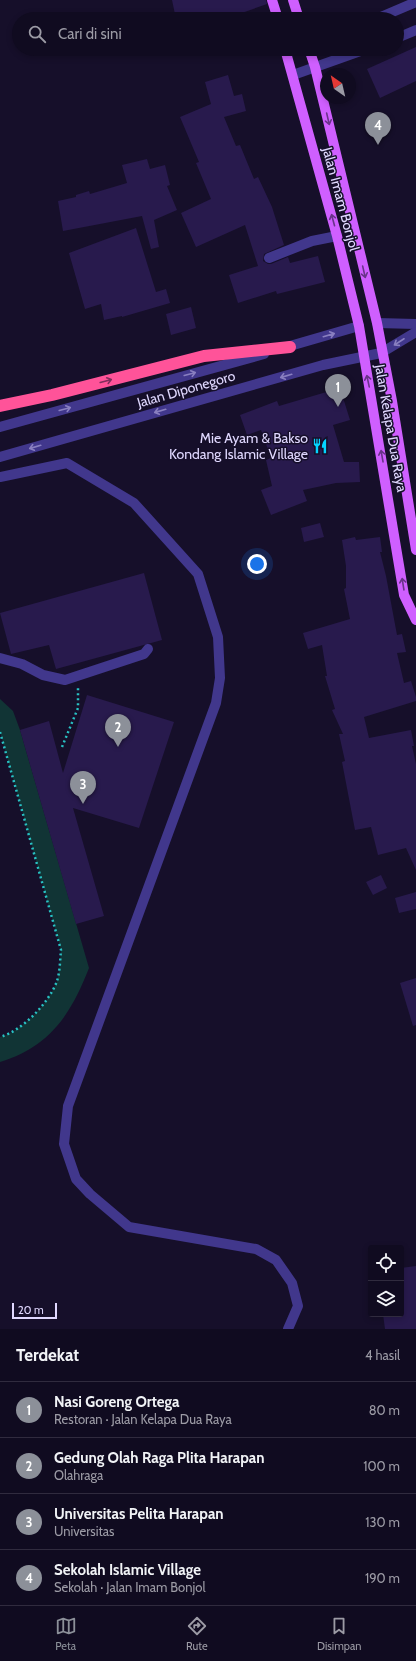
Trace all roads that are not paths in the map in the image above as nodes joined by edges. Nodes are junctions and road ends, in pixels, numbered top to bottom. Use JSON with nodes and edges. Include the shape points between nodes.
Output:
{"nodes":[{"id":1,"x":272,"y":0,"type":"edge"},
{"id":2,"x":293,"y":0,"type":"edge"},
{"id":3,"x":416,"y":2,"type":"edge"},
{"id":4,"x":276,"y":12,"type":"edge"},
{"id":5,"x":297,"y":12,"type":"edge"},
{"id":6,"x":392,"y":12,"type":"edge"},
{"id":7,"x":416,"y":30,"type":"edge"},
{"id":8,"x":404,"y":35,"type":"edge"},
{"id":9,"x":287,"y":56,"type":"edge"},
{"id":10,"x":311,"y":56,"type":"edge"},
{"id":11,"x":346,"y":56,"type":"edge"},
{"id":12,"x":315,"y":67,"type":"junction"},
{"id":13,"x":293,"y":75,"type":"junction"},
{"id":14,"x":337,"y":236,"type":"junction"},
{"id":15,"x":269,"y":258,"type":"dead end"},
{"id":16,"x":377,"y":323,"type":"junction"},
{"id":17,"x":416,"y":324,"type":"edge"},
{"id":18,"x":359,"y":326,"type":"junction"},
{"id":19,"x":416,"y":332,"type":"edge"},
{"id":20,"x":290,"y":347,"type":"junction"},
{"id":21,"x":381,"y":353,"type":"junction"},
{"id":22,"x":363,"y":357,"type":"junction"},
{"id":23,"x":0,"y":406,"type":"edge"},
{"id":24,"x":0,"y":427,"type":"edge"},
{"id":25,"x":0,"y":457,"type":"edge"},
{"id":26,"x":0,"y":477,"type":"edge"},
{"id":27,"x":407,"y":494,"type":"junction"},
{"id":28,"x":389,"y":498,"type":"junction"},
{"id":29,"x":416,"y":550,"type":"edge"},
{"id":30,"x":416,"y":620,"type":"edge"},
{"id":31,"x":148,"y":649,"type":"dead end"},
{"id":32,"x":0,"y":658,"type":"edge"},
{"id":33,"x":288,"y":1329,"type":"edge"}],
"edges":[{"from":1,"to":4,"type":"main road"},
{"from":2,"to":5,"type":"main road"},
{"from":3,"to":6,"type":"street"},
{"from":7,"to":8,"type":"street"},
{"from":9,"to":13,"type":"main road","name":"Jalan Imam Bonjol"},
{"from":10,"to":12,"type":"main road","name":"Jalan Imam Bonjol"},
{"from":11,"to":12,"type":"street"},
{"from":12,"to":13,"type":"street"},
{"from":12,"to":16,"type":"main road","name":"Jalan Imam Bonjol","one_way":true},
{"from":14,"to":13,"type":"main road","name":"Jalan Imam Bonjol","one_way":true},
{"from":14,"to":15,"type":"street","via":[[312,241]]},
{"from":14,"to":18,"type":"main road","name":"Jalan Imam Bonjol"},
{"from":16,"to":17,"type":"street"},
{"from":16,"to":21,"type":"main road","name":"Jalan Imam Bonjol"},
{"from":20,"to":18,"type":"street","name":"Jalan Diponegoro","one_way":true},
{"from":18,"to":22,"type":"main road","name":"Jalan Imam Bonjol"},
{"from":19,"to":21,"type":"street","name":"Jalan Diponegoro","one_way":true},
{"from":23,"to":20,"type":"highway","one_way":true,"via":[[204,356]]},
{"from":24,"to":20,"type":"street","name":"Jalan Diponegoro","one_way":true},
{"from":21,"to":22,"type":"street","name":"Jalan Diponegoro"},
{"from":21,"to":27,"type":"main road","name":"Jalan Kelapa Dua Raya","via":[[392,401]]},
{"from":22,"to":25,"type":"street","name":"Jalan Diponegoro","one_way":true,"via":[[323,365]]},
{"from":28,"to":22,"type":"main road","name":"Jalan Kelapa Dua Raya","one_way":true},
{"from":26,"to":33,"type":"street","via":[[67,463],[134,503],[198,574],[218,637],[220,678],[216,703],[68,1106],[64,1144],[76,1179],[129,1227],[256,1249],[276,1260],[292,1283],[298,1306]]},
{"from":27,"to":28,"type":"main road"},
{"from":27,"to":29,"type":"main road","name":"Jalan Kelapa Dua Raya"},
{"from":30,"to":28,"type":"main road","name":"Jalan Kelapa Dua Raya","one_way":true,"via":[[404,595]]},
{"from":31,"to":32,"type":"street","via":[[144,654],[65,680],[43,675],[22,664]]}]}
